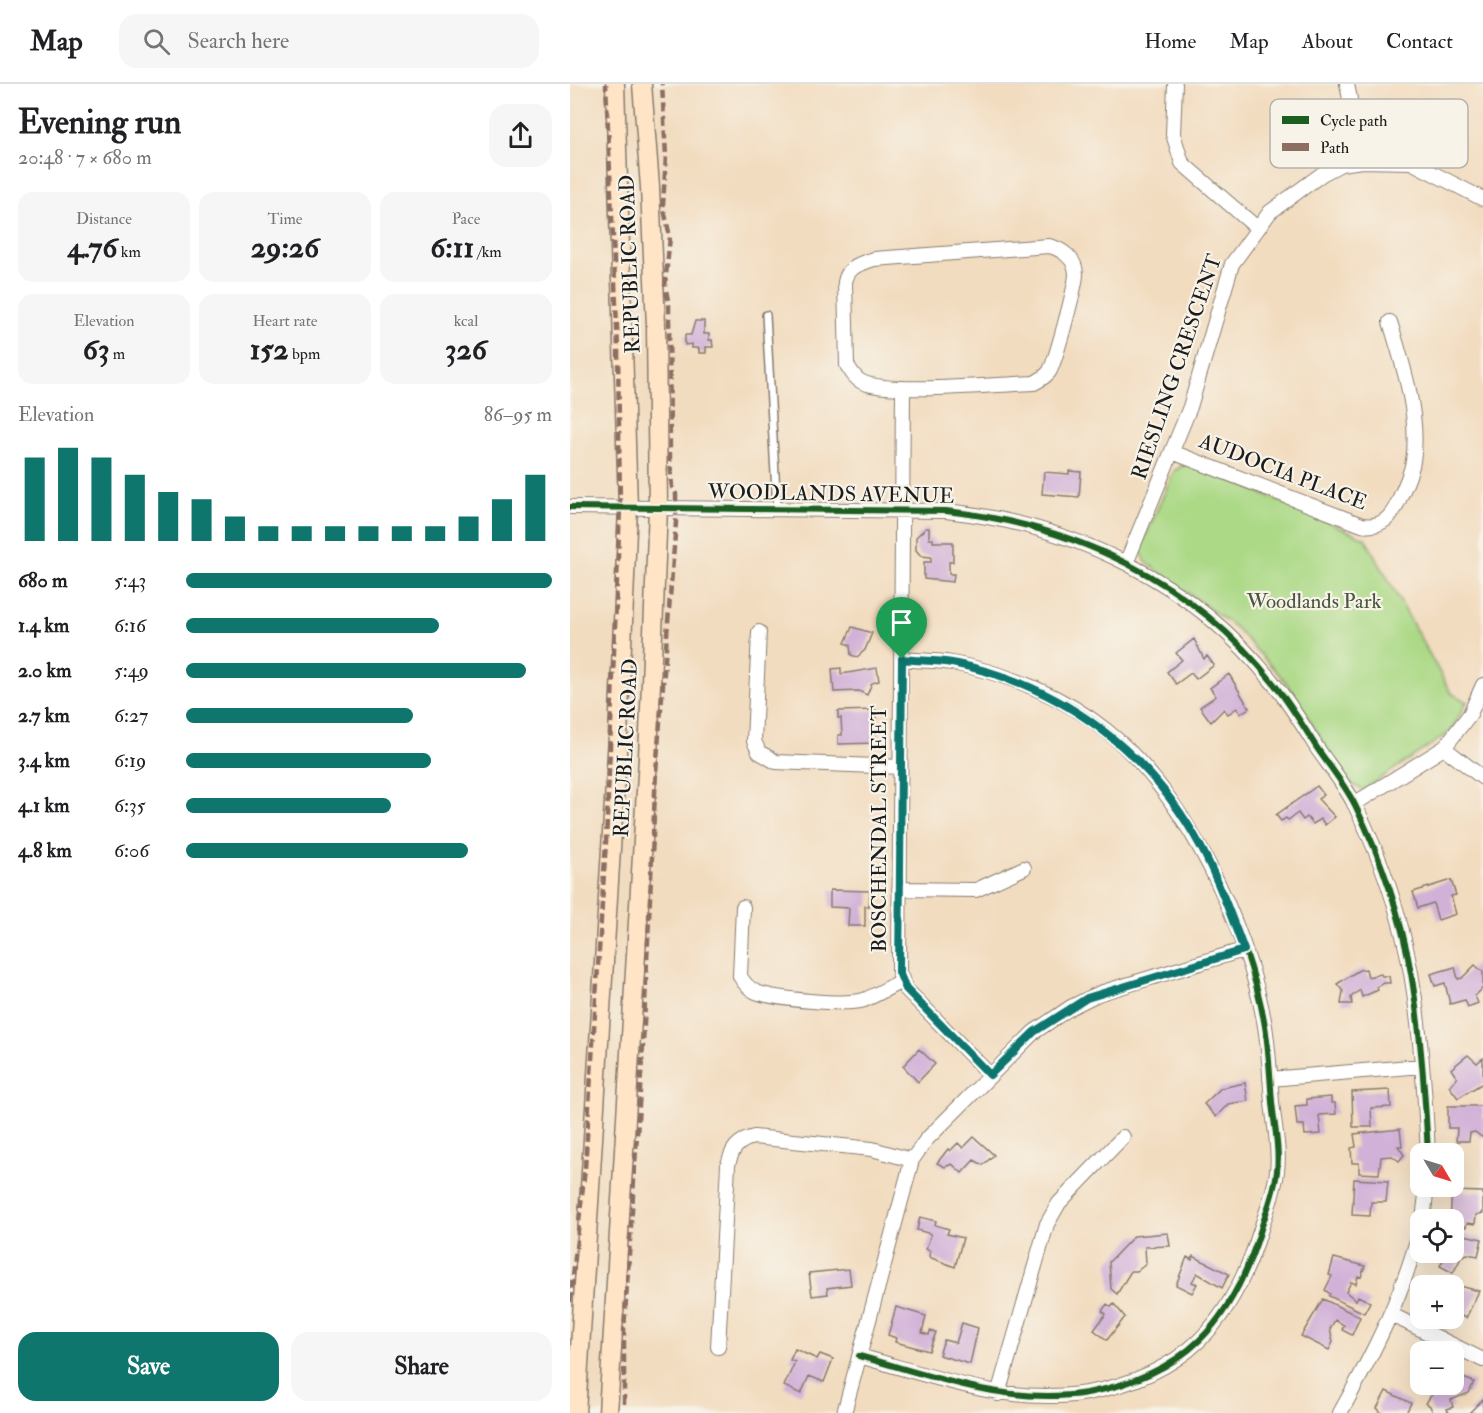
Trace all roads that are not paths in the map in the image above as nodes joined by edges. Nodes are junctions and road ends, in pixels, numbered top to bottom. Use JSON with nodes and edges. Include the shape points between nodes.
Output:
{"nodes":[{"id":1,"x":615,"y":84,"type":"edge"},
{"id":2,"x":642,"y":84,"type":"edge"},
{"id":3,"x":1174,"y":84,"type":"edge"},
{"id":4,"x":1347,"y":84,"type":"edge"},
{"id":5,"x":1350,"y":99,"type":"edge"},
{"id":6,"x":1333,"y":168,"type":"edge"},
{"id":7,"x":1423,"y":168,"type":"edge"},
{"id":8,"x":1483,"y":199,"type":"edge"},
{"id":9,"x":1257,"y":228,"type":"junction"},
{"id":10,"x":766,"y":315,"type":"dead end"},
{"id":11,"x":1390,"y":322,"type":"dead end"},
{"id":12,"x":903,"y":388,"type":"junction"},
{"id":13,"x":1172,"y":452,"type":"junction"},
{"id":14,"x":570,"y":507,"type":"edge"},
{"id":15,"x":628,"y":508,"type":"junction"},
{"id":16,"x":658,"y":508,"type":"junction"},
{"id":17,"x":777,"y":509,"type":"junction"},
{"id":18,"x":903,"y":511,"type":"junction"},
{"id":19,"x":1127,"y":561,"type":"junction"},
{"id":20,"x":759,"y":632,"type":"dead end"},
{"id":21,"x":902,"y":659,"type":"junction"},
{"id":22,"x":1483,"y":685,"type":"edge"},
{"id":23,"x":1444,"y":748,"type":"junction"},
{"id":24,"x":900,"y":767,"type":"junction"},
{"id":25,"x":1483,"y":778,"type":"edge"},
{"id":26,"x":1354,"y":804,"type":"junction"},
{"id":27,"x":1024,"y":868,"type":"dead end"},
{"id":28,"x":899,"y":889,"type":"junction"},
{"id":29,"x":743,"y":907,"type":"dead end"},
{"id":30,"x":1244,"y":950,"type":"junction"},
{"id":31,"x":902,"y":981,"type":"junction"},
{"id":32,"x":1421,"y":1066,"type":"junction"},
{"id":33,"x":990,"y":1075,"type":"junction"},
{"id":34,"x":1270,"y":1079,"type":"junction"},
{"id":35,"x":1123,"y":1137,"type":"dead end"},
{"id":36,"x":1427,"y":1143,"type":"edge"},
{"id":37,"x":912,"y":1160,"type":"junction"},
{"id":38,"x":1412,"y":1263,"type":"edge"},
{"id":39,"x":1392,"y":1315,"type":"junction"},
{"id":40,"x":613,"y":1340,"type":"junction"},
{"id":41,"x":718,"y":1347,"type":"dead end"},
{"id":42,"x":859,"y":1356,"type":"junction"},
{"id":43,"x":1483,"y":1360,"type":"edge"},
{"id":44,"x":998,"y":1394,"type":"junction"},
{"id":45,"x":576,"y":1413,"type":"edge"},
{"id":46,"x":608,"y":1413,"type":"edge"},
{"id":47,"x":619,"y":1413,"type":"edge"},
{"id":48,"x":844,"y":1413,"type":"edge"},
{"id":49,"x":1340,"y":1413,"type":"edge"}],
"edges":[{"from":1,"to":15,"type":"main road","name":"REPUBLIC ROAD"},
{"from":2,"to":16,"type":"main road","name":"REPUBLIC ROAD","via":[[656,338]]},
{"from":3,"to":9,"type":"street","via":[[1173,134],[1182,163]]},
{"from":4,"to":5,"type":"street"},
{"from":6,"to":9,"type":"street","name":"RIESLING CRESCENT","via":[[1270,212]]},
{"from":7,"to":8,"type":"street","name":"RIESLING CRESCENT"},
{"from":9,"to":13,"type":"street","name":"RIESLING CRESCENT","via":[[1228,274],[1207,356]]},
{"from":10,"to":17,"type":"lane"},
{"from":11,"to":13,"type":"street","name":"AUDOCIA PLACE","via":[[1409,386],[1414,452],[1394,514],[1383,522],[1362,525]]},
{"from":12,"to":12,"type":"street","via":[[864,384],[847,365],[845,282],[850,270],[874,260],[1049,246],[1070,257],[1076,274],[1053,365],[1043,378],[1034,382]]},
{"from":12,"to":18,"type":"street","name":"BOSCHENDAL STREET"},
{"from":13,"to":19,"type":"street","name":"RIESLING CRESCENT"},
{"from":14,"to":15,"type":"street","name":"WOODLANDS AVENUE"},
{"from":15,"to":16,"type":"street","name":"WOODLANDS AVENUE"},
{"from":15,"to":45,"type":"main road","name":"REPUBLIC ROAD","via":[[618,736]]},
{"from":16,"to":17,"type":"street","name":"WOODLANDS AVENUE"},
{"from":16,"to":40,"type":"main road","name":"REPUBLIC ROAD","via":[[647,781]]},
{"from":17,"to":18,"type":"street","name":"WOODLANDS AVENUE"},
{"from":18,"to":19,"type":"street","name":"WOODLANDS AVENUE","via":[[946,511],[1005,519],[1057,533]]},
{"from":18,"to":21,"type":"street","name":"BOSCHENDAL STREET"},
{"from":19,"to":26,"type":"street","name":"WOODLANDS AVENUE","via":[[1184,598],[1239,644],[1275,685]]},
{"from":20,"to":24,"type":"street","via":[[754,741],[763,756],[776,762]]},
{"from":21,"to":24,"type":"street","name":"BOSCHENDAL STREET"},
{"from":21,"to":30,"type":"street","via":[[951,663],[1034,688],[1114,737],[1160,786],[1201,847]]},
{"from":22,"to":23,"type":"street","via":[[1470,714]]},
{"from":23,"to":25,"type":"street"},
{"from":23,"to":26,"type":"street"},
{"from":24,"to":28,"type":"street","name":"BOSCHENDAL STREET"},
{"from":26,"to":32,"type":"street","name":"WOODLANDS AVENUE","via":[[1388,886],[1410,971]]},
{"from":27,"to":28,"type":"street","via":[[976,890]]},
{"from":28,"to":31,"type":"street","name":"BOSCHENDAL STREET"},
{"from":29,"to":31,"type":"street","via":[[740,976],[744,985],[754,991],[768,996],[848,1003],[864,1000]]},
{"from":30,"to":33,"type":"street","via":[[1087,998],[1034,1032]]},
{"from":30,"to":34,"type":"street","via":[[1263,1013]]},
{"from":31,"to":33,"type":"street","name":"BOSCHENDAL STREET","via":[[921,1006]]},
{"from":32,"to":34,"type":"street"},
{"from":32,"to":36,"type":"street","name":"WOODLANDS AVENUE"},
{"from":33,"to":37,"type":"street","via":[[926,1140]]},
{"from":34,"to":44,"type":"street","via":[[1277,1156],[1275,1180],[1254,1251],[1214,1327],[1170,1364],[1119,1386],[1041,1396]]},
{"from":35,"to":44,"type":"street","via":[[1059,1203],[1047,1224]]},
{"from":37,"to":41,"type":"street","via":[[872,1149],[754,1137],[734,1146],[728,1165]]},
{"from":37,"to":42,"type":"street"},
{"from":38,"to":39,"type":"street"},
{"from":39,"to":43,"type":"street"},
{"from":39,"to":49,"type":"street"},
{"from":40,"to":46,"type":"main road","name":"REPUBLIC ROAD"},
{"from":40,"to":47,"type":"main road"},
{"from":42,"to":44,"type":"street"},
{"from":42,"to":48,"type":"street"}]}
